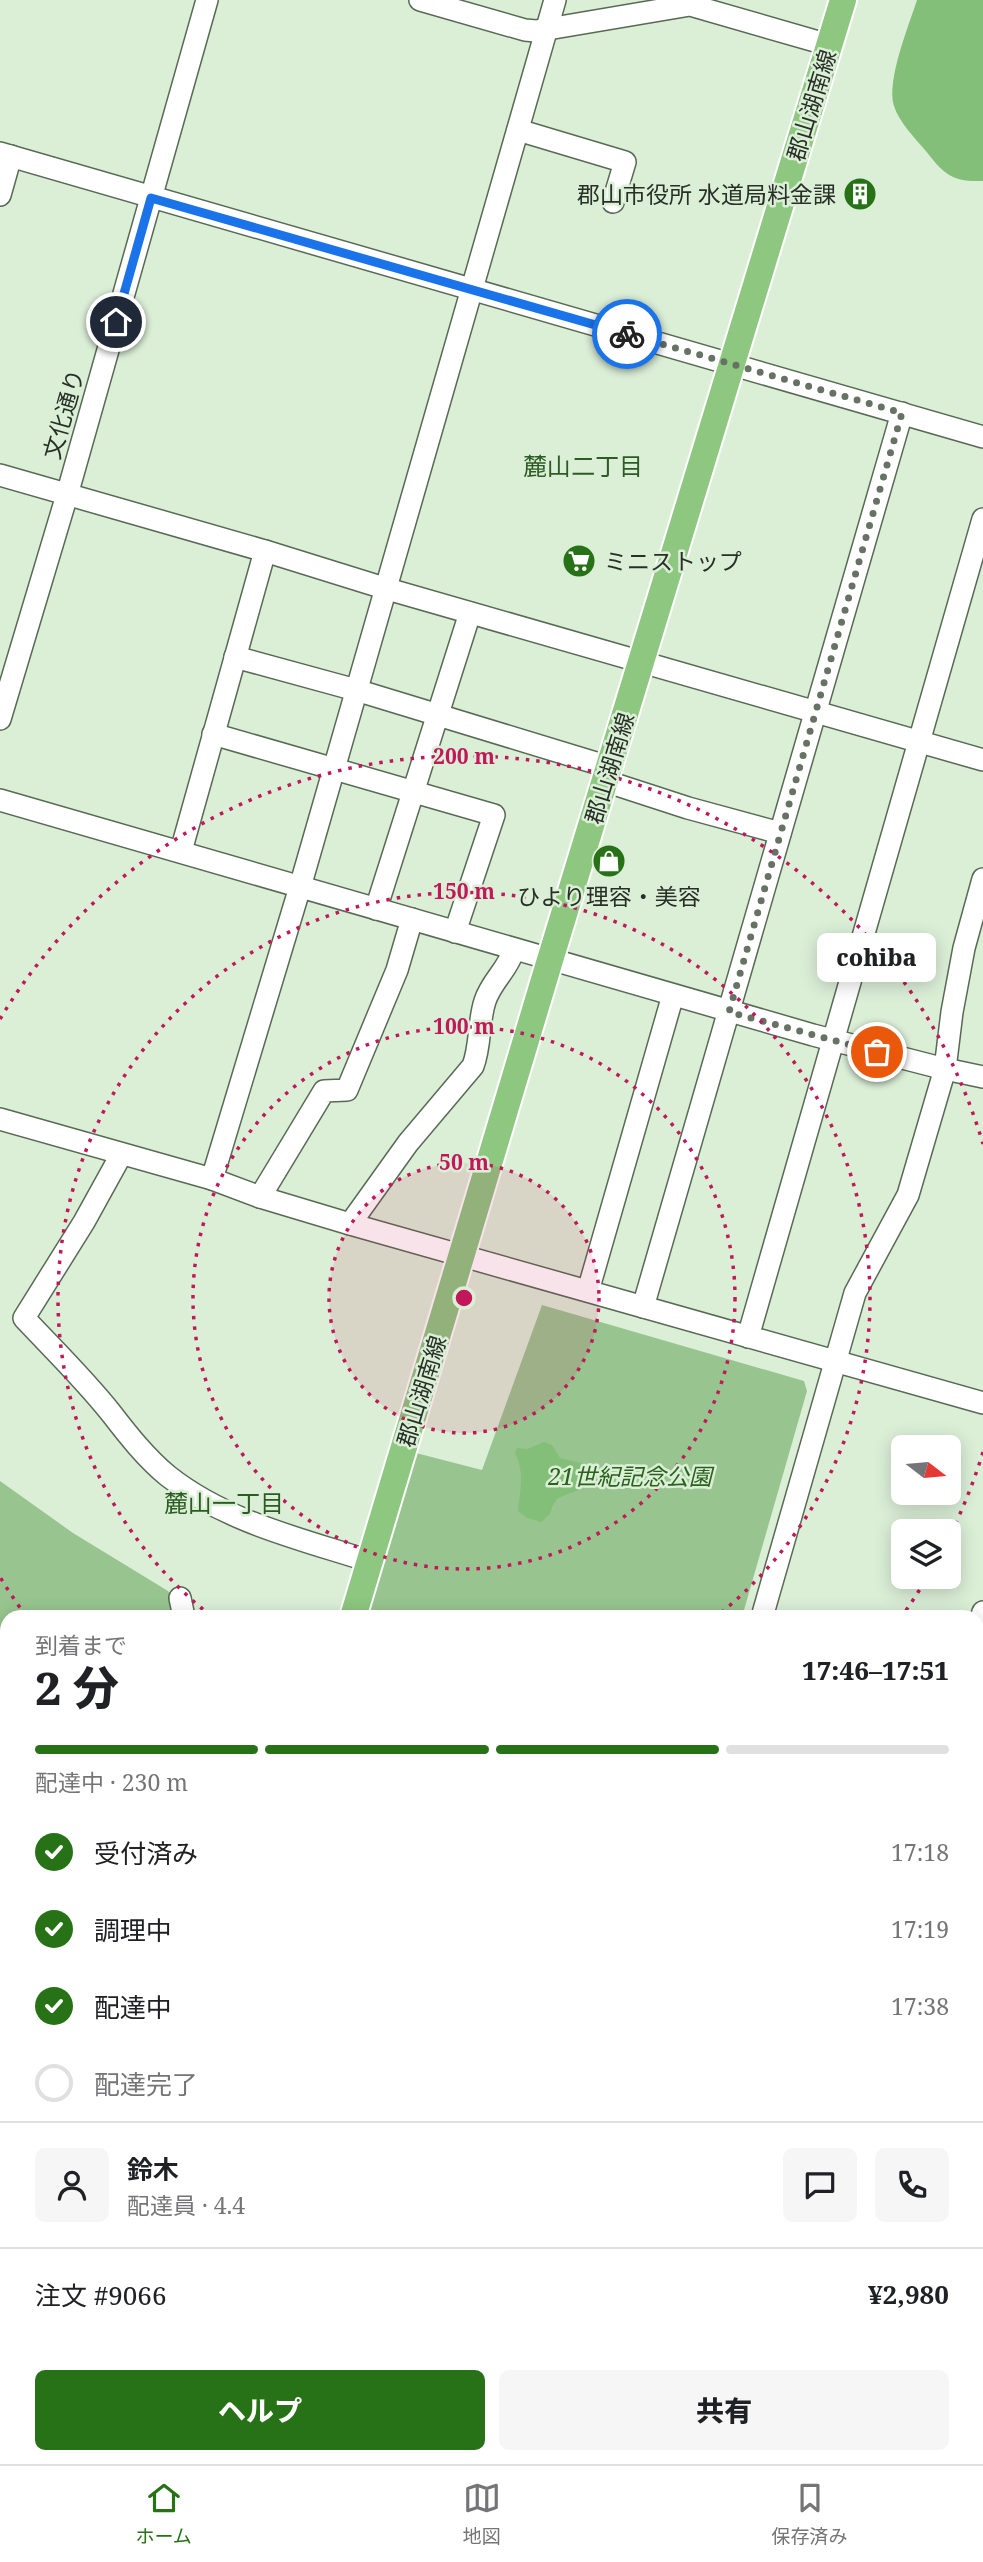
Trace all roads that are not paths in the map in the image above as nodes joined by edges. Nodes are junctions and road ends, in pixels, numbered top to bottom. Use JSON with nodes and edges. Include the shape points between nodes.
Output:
{"nodes":[{"id":1,"x":206,"y":0,"type":"edge"},
{"id":2,"x":421,"y":0,"type":"edge"},
{"id":3,"x":555,"y":0,"type":"edge"},
{"id":4,"x":843,"y":0,"type":"edge"},
{"id":5,"x":547,"y":28,"type":"junction"},
{"id":6,"x":829,"y":45,"type":"junction"},
{"id":7,"x":519,"y":130,"type":"junction"},
{"id":8,"x":6,"y":155,"type":"edge"},
{"id":9,"x":0,"y":195,"type":"edge"},
{"id":10,"x":151,"y":198,"type":"junction"},
{"id":11,"x":613,"y":202,"type":"dead end"},
{"id":12,"x":471,"y":288,"type":"junction"},
{"id":13,"x":732,"y":365,"type":"junction"},
{"id":14,"x":902,"y":413,"type":"junction"},
{"id":15,"x":983,"y":437,"type":"edge"},
{"id":16,"x":0,"y":475,"type":"edge"},
{"id":17,"x":67,"y":495,"type":"junction"},
{"id":18,"x":983,"y":519,"type":"edge"},
{"id":19,"x":265,"y":551,"type":"junction"},
{"id":20,"x":384,"y":588,"type":"junction"},
{"id":21,"x":470,"y":613,"type":"junction"},
{"id":22,"x":235,"y":657,"type":"junction"},
{"id":23,"x":641,"y":661,"type":"junction"},
{"id":24,"x":356,"y":690,"type":"junction"},
{"id":25,"x":816,"y":711,"type":"junction"},
{"id":26,"x":437,"y":715,"type":"junction"},
{"id":27,"x":0,"y":719,"type":"edge"},
{"id":28,"x":213,"y":734,"type":"junction"},
{"id":29,"x":919,"y":741,"type":"junction"},
{"id":30,"x":983,"y":760,"type":"edge"},
{"id":31,"x":334,"y":768,"type":"junction"},
{"id":32,"x":607,"y":774,"type":"junction"},
{"id":33,"x":414,"y":791,"type":"junction"},
{"id":34,"x":0,"y":800,"type":"edge"},
{"id":35,"x":780,"y":833,"type":"junction"},
{"id":36,"x":181,"y":851,"type":"junction"},
{"id":37,"x":983,"y":879,"type":"edge"},
{"id":38,"x":300,"y":887,"type":"junction"},
{"id":39,"x":376,"y":909,"type":"junction"},
{"id":40,"x":412,"y":919,"type":"junction"},
{"id":41,"x":455,"y":932,"type":"junction"},
{"id":42,"x":514,"y":949,"type":"junction"},
{"id":43,"x":550,"y":960,"type":"junction"},
{"id":44,"x":673,"y":995,"type":"junction"},
{"id":45,"x":729,"y":1012,"type":"junction"},
{"id":46,"x":832,"y":1040,"type":"junction"},
{"id":47,"x":945,"y":1069,"type":"junction"},
{"id":48,"x":983,"y":1077,"type":"edge"},
{"id":49,"x":0,"y":1119,"type":"edge"},
{"id":50,"x":121,"y":1155,"type":"junction"},
{"id":51,"x":212,"y":1179,"type":"junction"},
{"id":52,"x":260,"y":1197,"type":"junction"},
{"id":53,"x":350,"y":1224,"type":"junction"},
{"id":54,"x":463,"y":1255,"type":"junction"},
{"id":55,"x":588,"y":1291,"type":"junction"},
{"id":56,"x":643,"y":1307,"type":"junction"},
{"id":57,"x":748,"y":1336,"type":"junction"},
{"id":58,"x":836,"y":1361,"type":"junction"},
{"id":59,"x":983,"y":1403,"type":"edge"},
{"id":60,"x":369,"y":1561,"type":"junction"},
{"id":61,"x":355,"y":1610,"type":"edge"},
{"id":62,"x":764,"y":1610,"type":"edge"}],
"edges":[{"from":1,"to":10,"type":"street","name":"文化通り"},
{"from":2,"to":5,"type":"street","via":[[524,30]]},
{"from":3,"to":5,"type":"street"},
{"from":4,"to":6,"type":"main road","name":"郡山湖南線"},
{"from":5,"to":6,"type":"street","via":[[690,5]]},
{"from":5,"to":7,"type":"street"},
{"from":6,"to":13,"type":"main road","name":"郡山湖南線"},
{"from":7,"to":11,"type":"street","via":[[625,162]]},
{"from":7,"to":12,"type":"street"},
{"from":8,"to":9,"type":"street"},
{"from":8,"to":10,"type":"street"},
{"from":10,"to":12,"type":"street"},
{"from":10,"to":17,"type":"street","name":"文化通り"},
{"from":12,"to":13,"type":"street"},
{"from":12,"to":20,"type":"street"},
{"from":13,"to":14,"type":"street"},
{"from":13,"to":23,"type":"main road","name":"郡山湖南線"},
{"from":14,"to":15,"type":"street"},
{"from":14,"to":25,"type":"street"},
{"from":16,"to":17,"type":"street"},
{"from":17,"to":19,"type":"street"},
{"from":17,"to":27,"type":"street","name":"文化通り"},
{"from":18,"to":29,"type":"street"},
{"from":19,"to":20,"type":"street"},
{"from":19,"to":22,"type":"street"},
{"from":20,"to":21,"type":"street"},
{"from":20,"to":24,"type":"street"},
{"from":21,"to":23,"type":"street"},
{"from":21,"to":26,"type":"street"},
{"from":22,"to":24,"type":"street"},
{"from":22,"to":28,"type":"street"},
{"from":23,"to":25,"type":"street"},
{"from":23,"to":32,"type":"main road","name":"郡山湖南線"},
{"from":24,"to":26,"type":"street"},
{"from":24,"to":31,"type":"street"},
{"from":25,"to":29,"type":"street"},
{"from":25,"to":35,"type":"street"},
{"from":26,"to":32,"type":"street"},
{"from":26,"to":33,"type":"street"},
{"from":28,"to":31,"type":"street"},
{"from":28,"to":36,"type":"street"},
{"from":29,"to":30,"type":"street"},
{"from":29,"to":46,"type":"street"},
{"from":31,"to":33,"type":"street"},
{"from":31,"to":38,"type":"street"},
{"from":32,"to":35,"type":"street","via":[[688,808]]},
{"from":32,"to":43,"type":"main road","name":"郡山湖南線"},
{"from":33,"to":39,"type":"street"},
{"from":33,"to":41,"type":"street","via":[[494,815]]},
{"from":34,"to":36,"type":"street"},
{"from":35,"to":45,"type":"street"},
{"from":36,"to":38,"type":"street"},
{"from":37,"to":47,"type":"street","via":[[964,948]]},
{"from":38,"to":39,"type":"street"},
{"from":38,"to":51,"type":"street"},
{"from":39,"to":40,"type":"street"},
{"from":40,"to":41,"type":"street"},
{"from":40,"to":52,"type":"street","via":[[397,970],[347,1090],[324,1091]]},
{"from":41,"to":42,"type":"street"},
{"from":42,"to":43,"type":"street"},
{"from":42,"to":53,"type":"street","via":[[485,1000],[473,1066],[408,1143]]},
{"from":43,"to":44,"type":"street"},
{"from":43,"to":54,"type":"main road","name":"郡山湖南線"},
{"from":44,"to":45,"type":"street"},
{"from":44,"to":55,"type":"street"},
{"from":45,"to":46,"type":"street"},
{"from":45,"to":56,"type":"street"},
{"from":46,"to":47,"type":"street"},
{"from":46,"to":57,"type":"street"},
{"from":47,"to":48,"type":"street"},
{"from":47,"to":58,"type":"street","via":[[908,1195],[855,1293]]},
{"from":49,"to":50,"type":"street"},
{"from":50,"to":51,"type":"street"},
{"from":50,"to":60,"type":"street","via":[[24,1318],[168,1476],[242,1519]]},
{"from":51,"to":52,"type":"street"},
{"from":52,"to":53,"type":"street"},
{"from":53,"to":54,"type":"street"},
{"from":54,"to":55,"type":"street"},
{"from":54,"to":60,"type":"main road","name":"郡山湖南線"},
{"from":55,"to":56,"type":"street"},
{"from":56,"to":57,"type":"street"},
{"from":57,"to":58,"type":"street"},
{"from":58,"to":59,"type":"street"},
{"from":58,"to":62,"type":"street"},
{"from":60,"to":61,"type":"main road","name":"郡山湖南線"}]}
